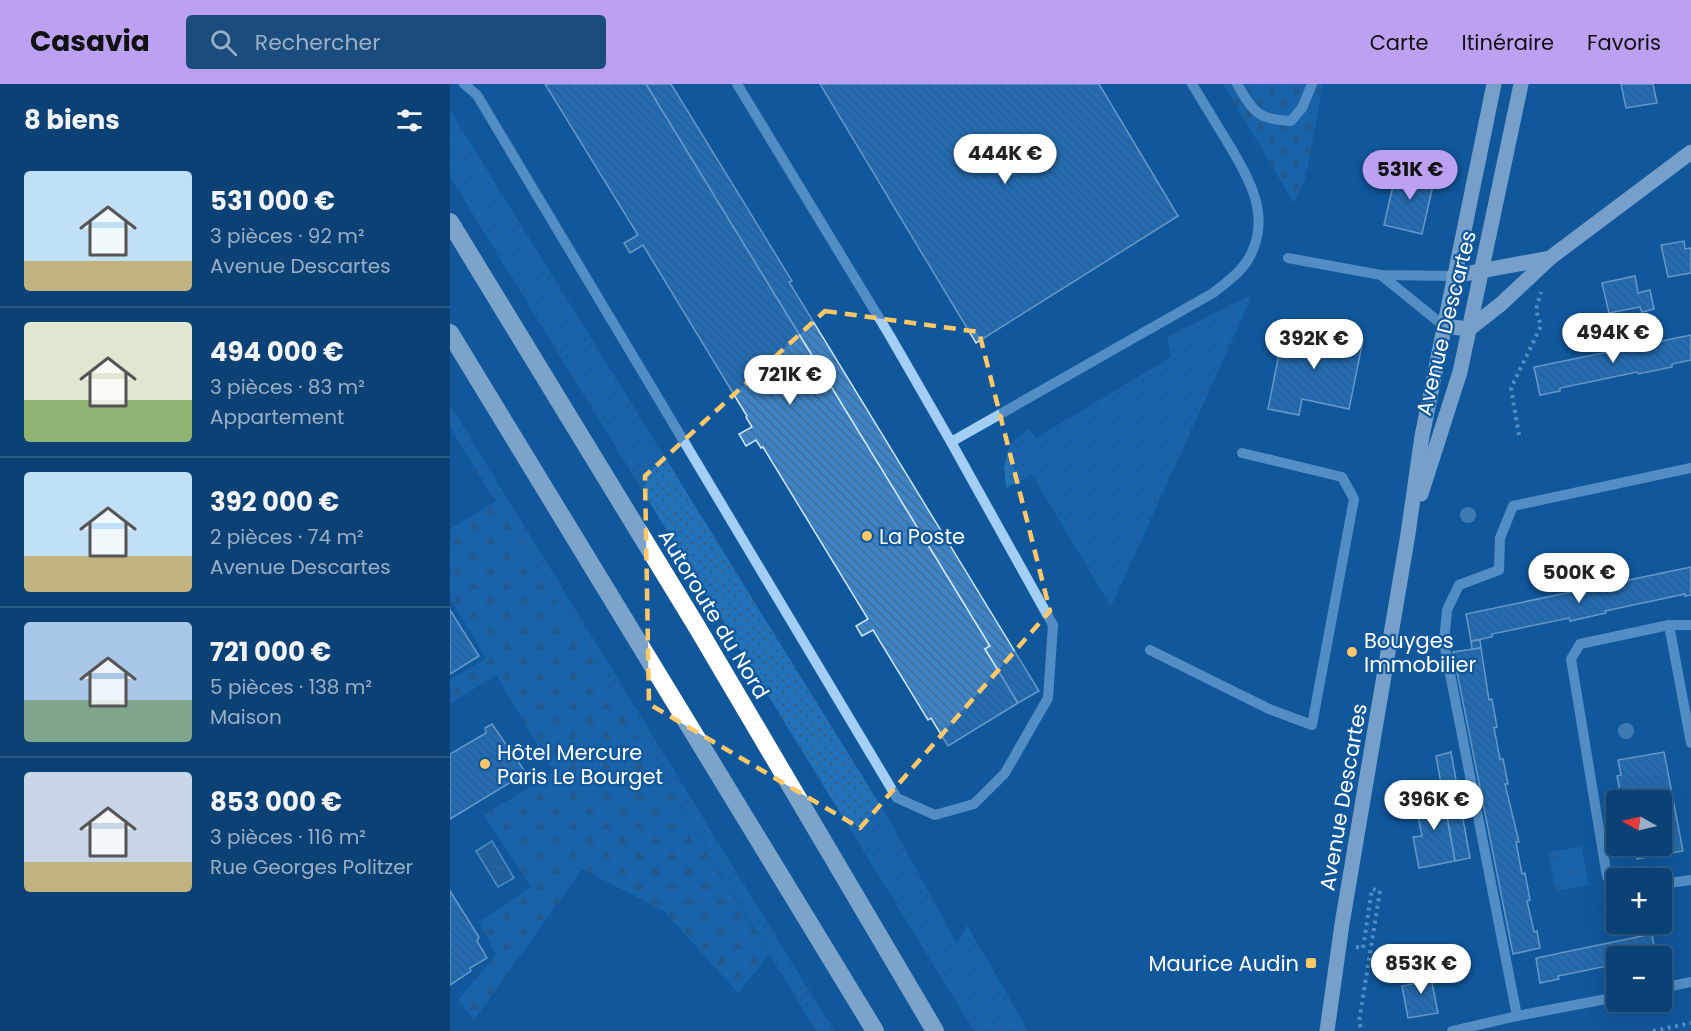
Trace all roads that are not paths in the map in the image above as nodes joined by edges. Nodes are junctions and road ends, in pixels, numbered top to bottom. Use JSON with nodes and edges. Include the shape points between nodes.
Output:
{"nodes":[{"id":1,"x":464,"y":84,"type":"edge"},
{"id":2,"x":737,"y":84,"type":"edge"},
{"id":3,"x":1192,"y":84,"type":"edge"},
{"id":4,"x":1237,"y":84,"type":"edge"},
{"id":5,"x":1312,"y":84,"type":"edge"},
{"id":6,"x":1494,"y":84,"type":"edge"},
{"id":7,"x":1521,"y":84,"type":"edge"},
{"id":8,"x":1691,"y":152,"type":"edge"},
{"id":9,"x":450,"y":222,"type":"edge"},
{"id":10,"x":1288,"y":258,"type":"dead end"},
{"id":11,"x":1550,"y":258,"type":"junction"},
{"id":12,"x":1482,"y":269,"type":"junction"},
{"id":13,"x":1381,"y":275,"type":"junction"},
{"id":14,"x":1454,"y":276,"type":"junction"},
{"id":15,"x":1444,"y":326,"type":"junction"},
{"id":16,"x":1468,"y":329,"type":"junction"},
{"id":17,"x":450,"y":333,"type":"edge"},
{"id":18,"x":951,"y":442,"type":"junction"},
{"id":19,"x":1242,"y":453,"type":"dead end"},
{"id":20,"x":1691,"y":468,"type":"edge"},
{"id":21,"x":1408,"y":534,"type":"junction"},
{"id":22,"x":1670,"y":625,"type":"junction"},
{"id":23,"x":1691,"y":625,"type":"edge"},
{"id":24,"x":1150,"y":650,"type":"dead end"},
{"id":25,"x":1691,"y":743,"type":"edge"},
{"id":26,"x":1606,"y":877,"type":"edge"},
{"id":27,"x":1691,"y":880,"type":"edge"},
{"id":28,"x":1672,"y":883,"type":"edge"},
{"id":29,"x":1691,"y":982,"type":"edge"},
{"id":30,"x":1672,"y":986,"type":"edge"},
{"id":31,"x":1606,"y":999,"type":"edge"},
{"id":32,"x":1516,"y":1016,"type":"junction"},
{"id":33,"x":875,"y":1031,"type":"edge"},
{"id":34,"x":935,"y":1031,"type":"edge"},
{"id":35,"x":1327,"y":1031,"type":"edge"},
{"id":36,"x":1452,"y":1031,"type":"edge"}],
"edges":[{"from":1,"to":18,"type":"street","via":[[477,95],[897,798],[935,815],[974,804],[1005,772],[1048,698],[1053,625]]},
{"from":2,"to":18,"type":"street"},
{"from":3,"to":18,"type":"street","via":[[1256,195],[1257,238],[1243,267],[1213,293]]},
{"from":4,"to":5,"type":"street","via":[[1254,112],[1271,120],[1291,121],[1302,108]]},
{"from":6,"to":14,"type":"main road","name":"Avenue Descartes"},
{"from":7,"to":12,"type":"main road","name":"Avenue Descartes"},
{"from":8,"to":11,"type":"main road"},
{"from":9,"to":34,"type":"highway","name":"Autoroute du Nord","via":[[697,627]]},
{"from":10,"to":13,"type":"street"},
{"from":11,"to":12,"type":"main road"},
{"from":11,"to":16,"type":"main road"},
{"from":12,"to":14,"type":"main road"},
{"from":12,"to":16,"type":"main road","name":"Avenue Descartes"},
{"from":13,"to":14,"type":"street"},
{"from":13,"to":15,"type":"street"},
{"from":14,"to":15,"type":"main road","name":"Avenue Descartes"},
{"from":15,"to":16,"type":"main road"},
{"from":15,"to":21,"type":"main road","name":"Avenue Descartes"},
{"from":16,"to":21,"type":"main road","name":"Avenue Descartes","via":[[1460,372]]},
{"from":17,"to":33,"type":"highway"},
{"from":19,"to":24,"type":"street","via":[[1342,477],[1354,499],[1312,725],[1269,709]]},
{"from":20,"to":32,"type":"street","via":[[1513,506],[1500,538],[1499,570],[1459,585],[1447,610],[1444,643]]},
{"from":21,"to":35,"type":"main road","name":"Avenue Descartes"},
{"from":22,"to":23,"type":"street"},
{"from":22,"to":25,"type":"street"},
{"from":22,"to":26,"type":"street","via":[[1580,644],[1570,659]]},
{"from":27,"to":28,"type":"street"},
{"from":29,"to":30,"type":"street"},
{"from":31,"to":32,"type":"street"},
{"from":32,"to":36,"type":"street"}]}
